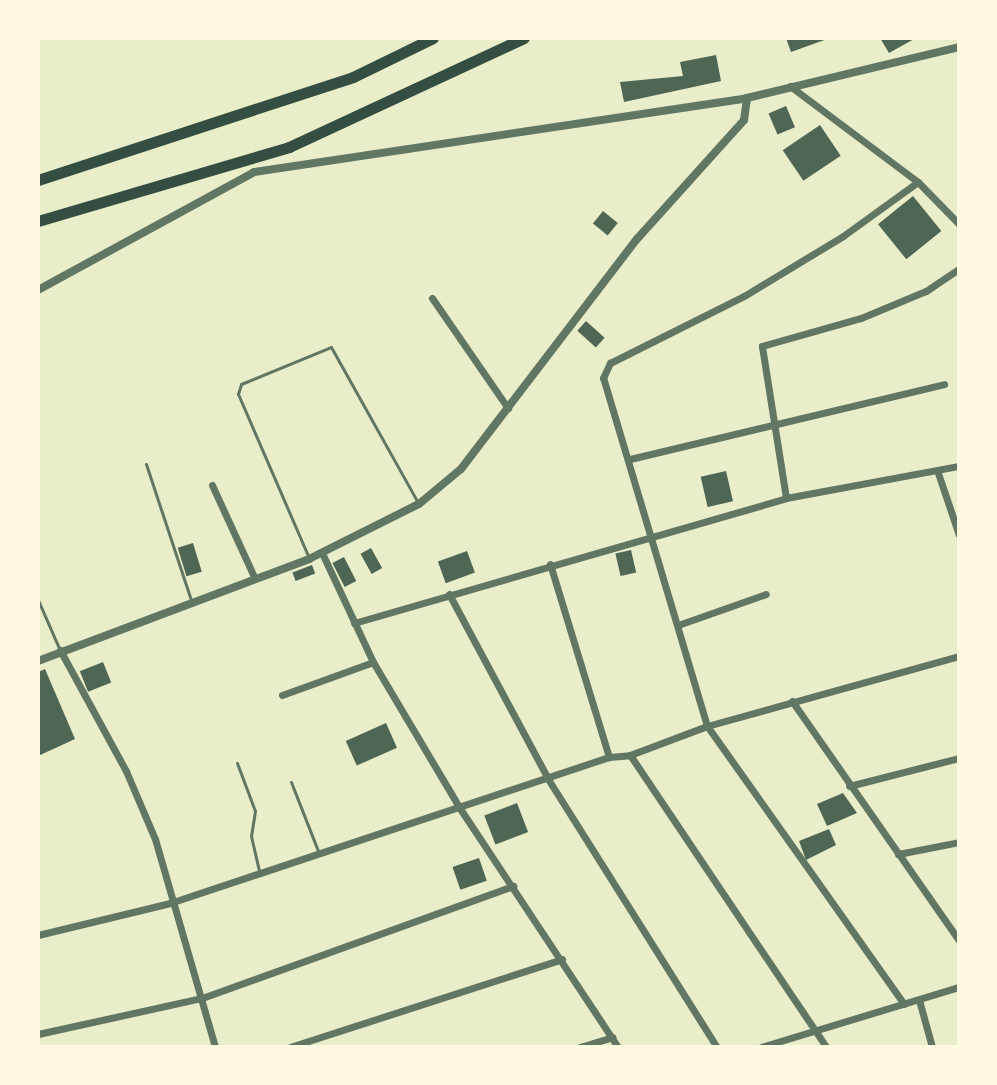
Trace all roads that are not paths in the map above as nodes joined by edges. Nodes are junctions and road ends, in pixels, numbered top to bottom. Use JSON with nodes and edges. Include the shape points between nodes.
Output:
{"nodes":[{"id":1,"x":433,"y":38,"type":"edge"},
{"id":2,"x":524,"y":38,"type":"edge"},
{"id":3,"x":959,"y":47,"type":"edge"},
{"id":4,"x":790,"y":86,"type":"junction"},
{"id":5,"x":747,"y":98,"type":"junction"},
{"id":6,"x":38,"y":180,"type":"edge"},
{"id":7,"x":918,"y":182,"type":"junction"},
{"id":8,"x":38,"y":221,"type":"edge"},
{"id":9,"x":959,"y":224,"type":"edge"},
{"id":10,"x":959,"y":269,"type":"edge"},
{"id":11,"x":38,"y":290,"type":"edge"},
{"id":12,"x":432,"y":298,"type":"dead end"},
{"id":13,"x":944,"y":384,"type":"dead end"},
{"id":14,"x":508,"y":408,"type":"junction"},
{"id":15,"x":774,"y":428,"type":"junction"},
{"id":16,"x":630,"y":459,"type":"junction"},
{"id":17,"x":146,"y":464,"type":"dead end"},
{"id":18,"x":959,"y":466,"type":"edge"},
{"id":19,"x":938,"y":473,"type":"junction"},
{"id":20,"x":212,"y":485,"type":"dead end"},
{"id":21,"x":786,"y":498,"type":"junction"},
{"id":22,"x":419,"y":504,"type":"junction"},
{"id":23,"x":959,"y":535,"type":"edge"},
{"id":24,"x":654,"y":536,"type":"junction"},
{"id":25,"x":322,"y":553,"type":"junction"},
{"id":26,"x":309,"y":559,"type":"junction"},
{"id":27,"x":550,"y":564,"type":"junction"},
{"id":28,"x":255,"y":579,"type":"junction"},
{"id":29,"x":449,"y":594,"type":"junction"},
{"id":30,"x":766,"y":594,"type":"dead end"},
{"id":31,"x":38,"y":600,"type":"edge"},
{"id":32,"x":191,"y":600,"type":"junction"},
{"id":33,"x":354,"y":623,"type":"junction"},
{"id":34,"x":678,"y":625,"type":"junction"},
{"id":35,"x":60,"y":650,"type":"junction"},
{"id":36,"x":959,"y":656,"type":"edge"},
{"id":37,"x":38,"y":661,"type":"edge"},
{"id":38,"x":373,"y":662,"type":"junction"},
{"id":39,"x":282,"y":695,"type":"dead end"},
{"id":40,"x":792,"y":701,"type":"junction"},
{"id":41,"x":707,"y":726,"type":"junction"},
{"id":42,"x":630,"y":755,"type":"junction"},
{"id":43,"x":609,"y":757,"type":"junction"},
{"id":44,"x":959,"y":758,"type":"edge"},
{"id":45,"x":237,"y":763,"type":"dead end"},
{"id":46,"x":548,"y":779,"type":"junction"},
{"id":47,"x":291,"y":782,"type":"dead end"},
{"id":48,"x":849,"y":786,"type":"junction"},
{"id":49,"x":461,"y":810,"type":"junction"},
{"id":50,"x":959,"y":842,"type":"edge"},
{"id":51,"x":898,"y":854,"type":"junction"},
{"id":52,"x":320,"y":855,"type":"junction"},
{"id":53,"x":259,"y":874,"type":"junction"},
{"id":54,"x":513,"y":886,"type":"junction"},
{"id":55,"x":170,"y":903,"type":"junction"},
{"id":56,"x":38,"y":935,"type":"edge"},
{"id":57,"x":959,"y":940,"type":"edge"},
{"id":58,"x":562,"y":959,"type":"junction"},
{"id":59,"x":959,"y":987,"type":"edge"},
{"id":60,"x":202,"y":998,"type":"junction"},
{"id":61,"x":919,"y":1000,"type":"junction"},
{"id":62,"x":904,"y":1004,"type":"junction"},
{"id":63,"x":814,"y":1030,"type":"junction"},
{"id":64,"x":38,"y":1034,"type":"edge"},
{"id":65,"x":612,"y":1037,"type":"junction"},
{"id":66,"x":215,"y":1047,"type":"edge"},
{"id":67,"x":290,"y":1047,"type":"edge"},
{"id":68,"x":580,"y":1047,"type":"edge"},
{"id":69,"x":618,"y":1047,"type":"edge"},
{"id":70,"x":717,"y":1047,"type":"edge"},
{"id":71,"x":761,"y":1047,"type":"edge"},
{"id":72,"x":826,"y":1047,"type":"edge"},
{"id":73,"x":932,"y":1047,"type":"edge"}],
"edges":[{"from":1,"to":6,"type":"main road","via":[[353,77]]},
{"from":2,"to":8,"type":"main road","via":[[289,147]]},
{"from":3,"to":4,"type":"street"},
{"from":4,"to":5,"type":"street"},
{"from":4,"to":7,"type":"street"},
{"from":5,"to":11,"type":"street","via":[[254,172]]},
{"from":5,"to":14,"type":"street","via":[[744,120],[637,239]]},
{"from":7,"to":9,"type":"street"},
{"from":7,"to":16,"type":"street","via":[[843,236],[744,296],[604,369]]},
{"from":10,"to":15,"type":"street","via":[[926,291],[861,318],[762,346]]},
{"from":12,"to":14,"type":"street"},
{"from":13,"to":15,"type":"street"},
{"from":14,"to":22,"type":"street","via":[[461,469]]},
{"from":15,"to":16,"type":"street"},
{"from":15,"to":21,"type":"street"},
{"from":16,"to":24,"type":"street"},
{"from":17,"to":32,"type":"lane"},
{"from":18,"to":19,"type":"street"},
{"from":19,"to":21,"type":"street"},
{"from":19,"to":23,"type":"street"},
{"from":20,"to":28,"type":"street"},
{"from":21,"to":24,"type":"street"},
{"from":22,"to":25,"type":"street"},
{"from":22,"to":26,"type":"lane","via":[[331,347],[241,384],[238,394]]},
{"from":24,"to":27,"type":"street"},
{"from":24,"to":34,"type":"street"},
{"from":25,"to":26,"type":"street"},
{"from":25,"to":33,"type":"street"},
{"from":26,"to":28,"type":"street"},
{"from":27,"to":29,"type":"street"},
{"from":27,"to":43,"type":"street"},
{"from":28,"to":32,"type":"street"},
{"from":29,"to":33,"type":"street"},
{"from":29,"to":46,"type":"street"},
{"from":30,"to":34,"type":"street"},
{"from":31,"to":35,"type":"lane"},
{"from":32,"to":35,"type":"street"},
{"from":33,"to":38,"type":"street"},
{"from":34,"to":41,"type":"street"},
{"from":35,"to":37,"type":"street"},
{"from":35,"to":55,"type":"street","via":[[132,785],[155,839]]},
{"from":36,"to":40,"type":"street"},
{"from":38,"to":39,"type":"street"},
{"from":38,"to":49,"type":"street"},
{"from":40,"to":41,"type":"street"},
{"from":40,"to":48,"type":"street"},
{"from":41,"to":42,"type":"street"},
{"from":41,"to":62,"type":"street"},
{"from":42,"to":43,"type":"street"},
{"from":42,"to":63,"type":"street"},
{"from":43,"to":46,"type":"street"},
{"from":44,"to":48,"type":"street"},
{"from":45,"to":53,"type":"lane","via":[[255,811],[251,836]]},
{"from":46,"to":49,"type":"street"},
{"from":46,"to":70,"type":"street"},
{"from":47,"to":52,"type":"lane"},
{"from":48,"to":51,"type":"street"},
{"from":49,"to":52,"type":"street"},
{"from":49,"to":54,"type":"street"},
{"from":50,"to":51,"type":"street"},
{"from":51,"to":57,"type":"street"},
{"from":52,"to":53,"type":"street"},
{"from":53,"to":55,"type":"street"},
{"from":54,"to":58,"type":"street"},
{"from":54,"to":60,"type":"street"},
{"from":55,"to":56,"type":"street"},
{"from":55,"to":60,"type":"street"},
{"from":58,"to":65,"type":"street"},
{"from":58,"to":67,"type":"street"},
{"from":59,"to":61,"type":"street"},
{"from":60,"to":64,"type":"street"},
{"from":60,"to":66,"type":"street"},
{"from":61,"to":62,"type":"street"},
{"from":61,"to":73,"type":"street"},
{"from":62,"to":63,"type":"street"},
{"from":63,"to":71,"type":"street"},
{"from":63,"to":72,"type":"street"},
{"from":65,"to":68,"type":"street"},
{"from":65,"to":69,"type":"street"}]}
